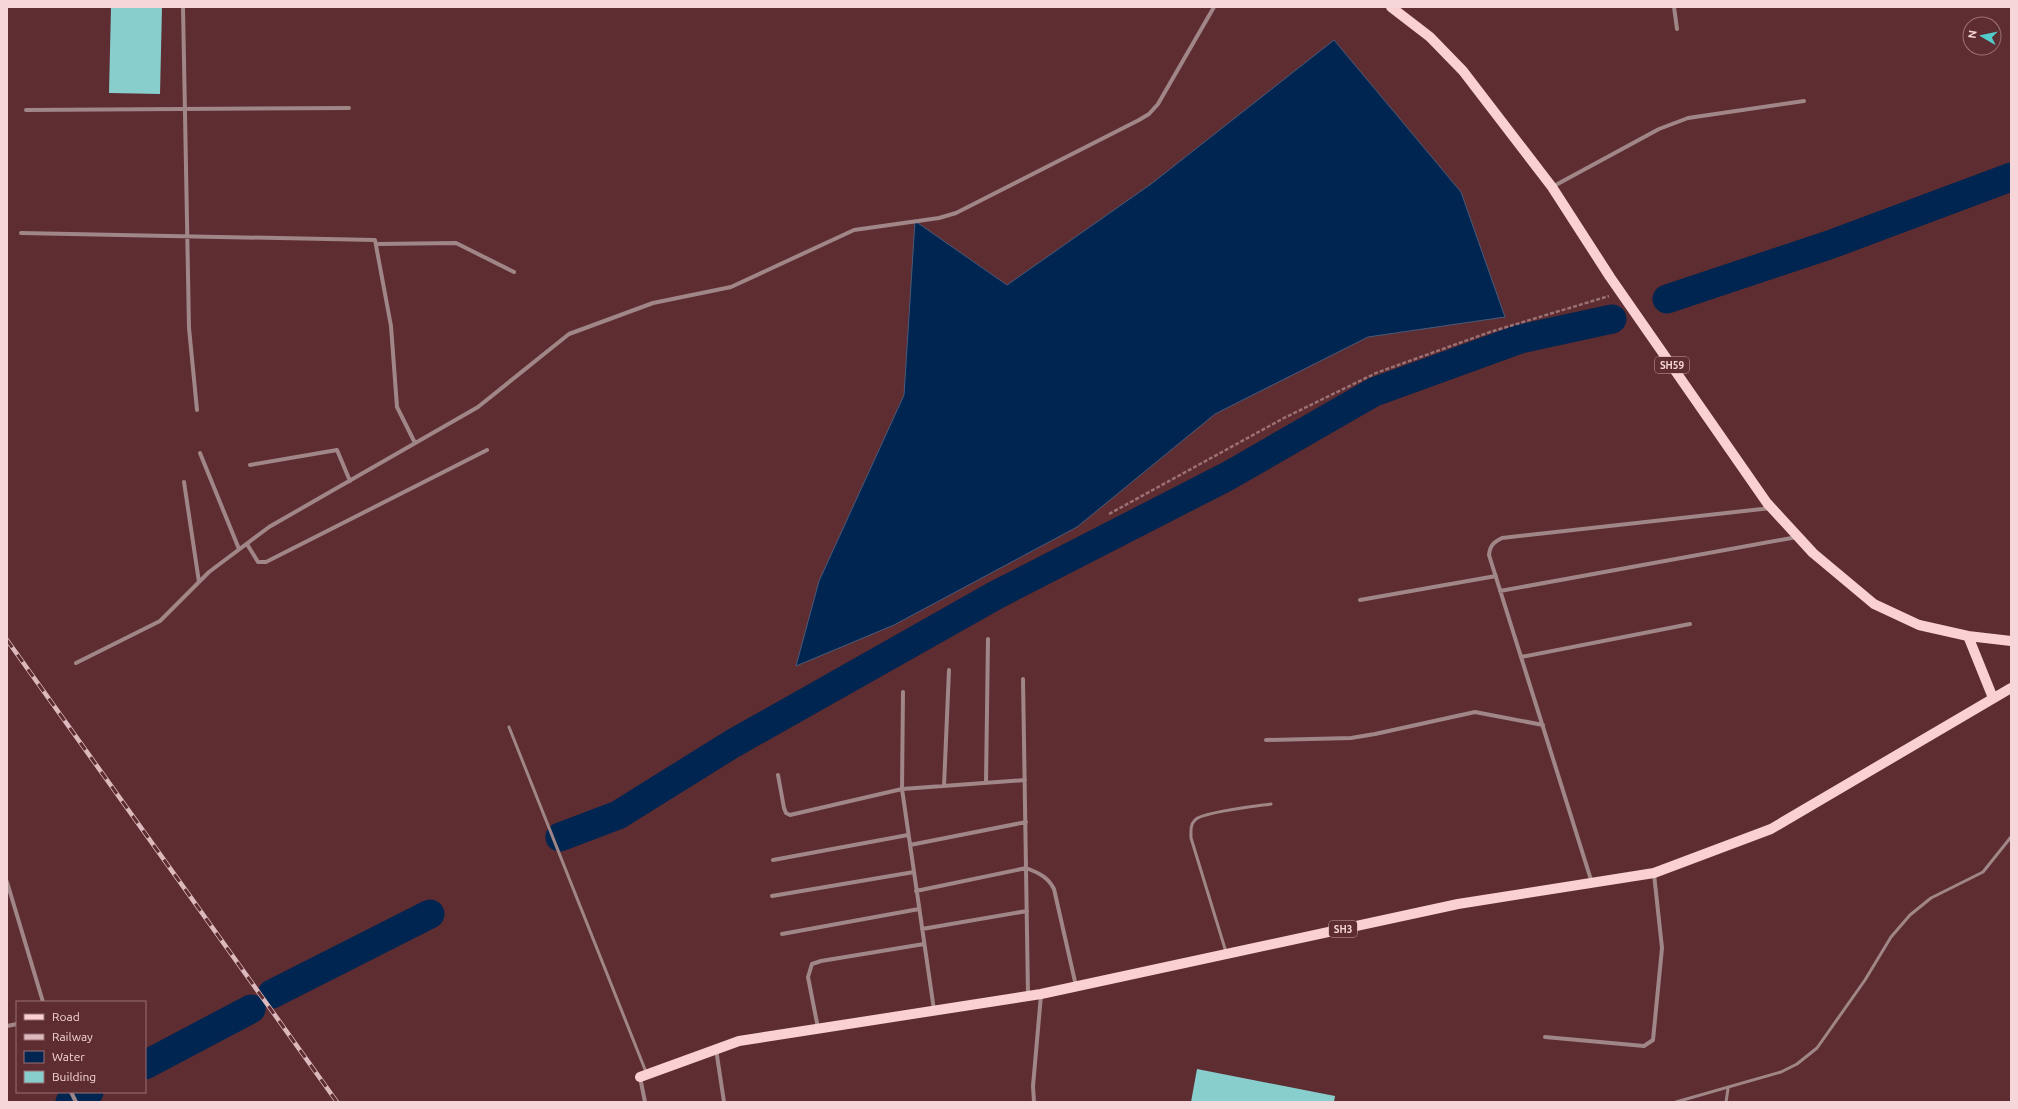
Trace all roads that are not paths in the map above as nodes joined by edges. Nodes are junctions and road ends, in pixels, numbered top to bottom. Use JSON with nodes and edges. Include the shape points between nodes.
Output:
{"nodes":[{"id":1,"x":183,"y":7,"type":"edge"},
{"id":2,"x":1214,"y":7,"type":"edge"},
{"id":3,"x":1391,"y":7,"type":"edge"},
{"id":4,"x":1674,"y":7,"type":"edge"},
{"id":5,"x":1678,"y":29,"type":"dead end"},
{"id":6,"x":1804,"y":101,"type":"dead end"},
{"id":7,"x":349,"y":108,"type":"dead end"},
{"id":8,"x":185,"y":109,"type":"junction"},
{"id":9,"x":26,"y":110,"type":"dead end"},
{"id":10,"x":1552,"y":187,"type":"junction"},
{"id":11,"x":21,"y":233,"type":"dead end"},
{"id":12,"x":188,"y":238,"type":"junction"},
{"id":13,"x":377,"y":244,"type":"junction"},
{"id":14,"x":514,"y":272,"type":"dead end"},
{"id":15,"x":197,"y":410,"type":"dead end"},
{"id":16,"x":415,"y":443,"type":"junction"},
{"id":17,"x":487,"y":450,"type":"dead end"},
{"id":18,"x":200,"y":453,"type":"dead end"},
{"id":19,"x":250,"y":465,"type":"dead end"},
{"id":20,"x":350,"y":481,"type":"junction"},
{"id":21,"x":184,"y":482,"type":"dead end"},
{"id":22,"x":1772,"y":508,"type":"junction"},
{"id":23,"x":1799,"y":537,"type":"junction"},
{"id":24,"x":247,"y":544,"type":"junction"},
{"id":25,"x":239,"y":549,"type":"junction"},
{"id":26,"x":1496,"y":576,"type":"junction"},
{"id":27,"x":199,"y":582,"type":"junction"},
{"id":28,"x":1500,"y":591,"type":"junction"},
{"id":29,"x":1360,"y":600,"type":"dead end"},
{"id":30,"x":1690,"y":624,"type":"dead end"},
{"id":31,"x":1968,"y":636,"type":"junction"},
{"id":32,"x":988,"y":639,"type":"dead end"},
{"id":33,"x":2011,"y":641,"type":"edge"},
{"id":34,"x":1522,"y":657,"type":"junction"},
{"id":35,"x":76,"y":662,"type":"dead end"},
{"id":36,"x":949,"y":670,"type":"dead end"},
{"id":37,"x":1023,"y":679,"type":"dead end"},
{"id":38,"x":2011,"y":688,"type":"edge"},
{"id":39,"x":903,"y":692,"type":"dead end"},
{"id":40,"x":1993,"y":698,"type":"junction"},
{"id":41,"x":1543,"y":725,"type":"junction"},
{"id":42,"x":509,"y":726,"type":"dead end"},
{"id":43,"x":1266,"y":740,"type":"dead end"},
{"id":44,"x":778,"y":775,"type":"dead end"},
{"id":45,"x":1025,"y":780,"type":"junction"},
{"id":46,"x":986,"y":783,"type":"junction"},
{"id":47,"x":944,"y":786,"type":"junction"},
{"id":48,"x":902,"y":789,"type":"junction"},
{"id":49,"x":1271,"y":804,"type":"dead end"},
{"id":50,"x":1026,"y":822,"type":"junction"},
{"id":51,"x":908,"y":835,"type":"junction"},
{"id":52,"x":2011,"y":837,"type":"edge"},
{"id":53,"x":910,"y":846,"type":"junction"},
{"id":54,"x":773,"y":860,"type":"dead end"},
{"id":55,"x":1026,"y":868,"type":"junction"},
{"id":56,"x":914,"y":872,"type":"junction"},
{"id":57,"x":1654,"y":873,"type":"junction"},
{"id":58,"x":7,"y":882,"type":"edge"},
{"id":59,"x":1592,"y":883,"type":"junction"},
{"id":60,"x":916,"y":891,"type":"junction"},
{"id":61,"x":772,"y":896,"type":"dead end"},
{"id":62,"x":919,"y":909,"type":"junction"},
{"id":63,"x":1027,"y":911,"type":"junction"},
{"id":64,"x":922,"y":928,"type":"junction"},
{"id":65,"x":782,"y":934,"type":"dead end"},
{"id":66,"x":924,"y":944,"type":"junction"},
{"id":67,"x":1227,"y":954,"type":"junction"},
{"id":68,"x":1076,"y":986,"type":"junction"},
{"id":69,"x":1041,"y":994,"type":"junction"},
{"id":70,"x":1028,"y":996,"type":"junction"},
{"id":71,"x":43,"y":1001,"type":"edge"},
{"id":72,"x":934,"y":1011,"type":"junction"},
{"id":73,"x":818,"y":1029,"type":"junction"},
{"id":74,"x":1545,"y":1037,"type":"dead end"},
{"id":75,"x":716,"y":1049,"type":"junction"},
{"id":76,"x":643,"y":1075,"type":"junction"},
{"id":77,"x":1728,"y":1089,"type":"junction"},
{"id":78,"x":72,"y":1093,"type":"edge"},
{"id":79,"x":76,"y":1102,"type":"edge"},
{"id":80,"x":645,"y":1102,"type":"edge"},
{"id":81,"x":724,"y":1102,"type":"edge"},
{"id":82,"x":1034,"y":1102,"type":"edge"},
{"id":83,"x":1676,"y":1102,"type":"edge"},
{"id":84,"x":1726,"y":1102,"type":"edge"}],
"edges":[{"from":1,"to":8,"type":"street"},
{"from":2,"to":16,"type":"street","via":[[1158,104],[1139,120],[956,213],[939,218],[854,230],[731,287],[653,303],[578,330],[563,339],[478,407]]},
{"from":3,"to":10,"type":"main road","number":"SH59","via":[[1430,37],[1463,71]]},
{"from":4,"to":5,"type":"street"},
{"from":6,"to":10,"type":"street","via":[[1688,118],[1659,129]]},
{"from":7,"to":8,"type":"street"},
{"from":8,"to":9,"type":"street"},
{"from":8,"to":12,"type":"street"},
{"from":10,"to":22,"type":"main road","number":"SH59","via":[[1621,292]]},
{"from":11,"to":12,"type":"street"},
{"from":12,"to":13,"type":"street","via":[[375,240]]},
{"from":12,"to":15,"type":"street","via":[[189,328]]},
{"from":13,"to":14,"type":"street","via":[[456,243]]},
{"from":13,"to":16,"type":"street","via":[[392,332],[397,407]]},
{"from":16,"to":20,"type":"street"},
{"from":17,"to":24,"type":"street","via":[[266,562],[258,562]]},
{"from":18,"to":25,"type":"street"},
{"from":19,"to":20,"type":"street","via":[[337,450]]},
{"from":20,"to":24,"type":"street","via":[[269,527]]},
{"from":21,"to":27,"type":"street"},
{"from":22,"to":23,"type":"main road","number":"SH59"},
{"from":22,"to":26,"type":"street","via":[[1502,538],[1494,542],[1490,548],[1489,555]]},
{"from":23,"to":28,"type":"street"},
{"from":23,"to":31,"type":"main road","number":"SH59","via":[[1812,552],[1874,604],[1919,625]]},
{"from":24,"to":25,"type":"street"},
{"from":25,"to":27,"type":"street"},
{"from":26,"to":28,"type":"street"},
{"from":26,"to":29,"type":"street"},
{"from":27,"to":35,"type":"street","via":[[160,621]]},
{"from":28,"to":34,"type":"street"},
{"from":30,"to":34,"type":"street"},
{"from":31,"to":33,"type":"main road","number":"SH59"},
{"from":31,"to":40,"type":"main road"},
{"from":32,"to":46,"type":"street"},
{"from":34,"to":41,"type":"street"},
{"from":36,"to":47,"type":"street"},
{"from":37,"to":45,"type":"street"},
{"from":38,"to":40,"type":"main road","number":"SH3"},
{"from":39,"to":48,"type":"street"},
{"from":40,"to":57,"type":"main road","number":"SH3","via":[[1771,829]]},
{"from":41,"to":43,"type":"street","via":[[1474,712],[1357,737]]},
{"from":41,"to":59,"type":"street"},
{"from":42,"to":76,"type":"lane"},
{"from":44,"to":48,"type":"street","via":[[784,808],[790,815]]},
{"from":45,"to":46,"type":"street"},
{"from":45,"to":50,"type":"street"},
{"from":46,"to":47,"type":"street"},
{"from":47,"to":48,"type":"street"},
{"from":48,"to":51,"type":"street"},
{"from":49,"to":67,"type":"lane","via":[[1208,814],[1195,819],[1190,828]]},
{"from":50,"to":53,"type":"street"},
{"from":50,"to":55,"type":"street"},
{"from":51,"to":53,"type":"street"},
{"from":51,"to":54,"type":"street"},
{"from":52,"to":77,"type":"lane","via":[[1983,872],[1936,895],[1910,914],[1891,937],[1817,1048],[1797,1064],[1781,1072]]},
{"from":53,"to":56,"type":"street"},
{"from":55,"to":60,"type":"street"},
{"from":55,"to":63,"type":"street"},
{"from":55,"to":68,"type":"street","via":[[1041,874],[1050,881],[1054,889]]},
{"from":56,"to":60,"type":"street"},
{"from":56,"to":61,"type":"street"},
{"from":57,"to":59,"type":"main road","number":"SH3"},
{"from":57,"to":74,"type":"street","via":[[1662,948],[1654,1040],[1644,1046]]},
{"from":58,"to":71,"type":"street"},
{"from":59,"to":67,"type":"main road","number":"SH3","via":[[1458,904]]},
{"from":60,"to":62,"type":"street"},
{"from":62,"to":64,"type":"street"},
{"from":62,"to":65,"type":"street"},
{"from":63,"to":64,"type":"street"},
{"from":63,"to":70,"type":"street"},
{"from":64,"to":66,"type":"street"},
{"from":66,"to":72,"type":"street"},
{"from":66,"to":73,"type":"street","via":[[812,964],[808,970],[808,977]]},
{"from":67,"to":68,"type":"main road","number":"SH3"},
{"from":68,"to":69,"type":"main road","number":"SH3"},
{"from":69,"to":70,"type":"main road","number":"SH3"},
{"from":69,"to":82,"type":"street","via":[[1033,1086]]},
{"from":70,"to":72,"type":"main road","number":"SH3"},
{"from":72,"to":73,"type":"main road","number":"SH3"},
{"from":73,"to":75,"type":"main road","number":"SH3","via":[[739,1041]]},
{"from":75,"to":76,"type":"main road","number":"SH3"},
{"from":75,"to":81,"type":"street"},
{"from":76,"to":80,"type":"street"},
{"from":77,"to":83,"type":"lane"},
{"from":77,"to":84,"type":"lane"},
{"from":78,"to":79,"type":"street"}]}
